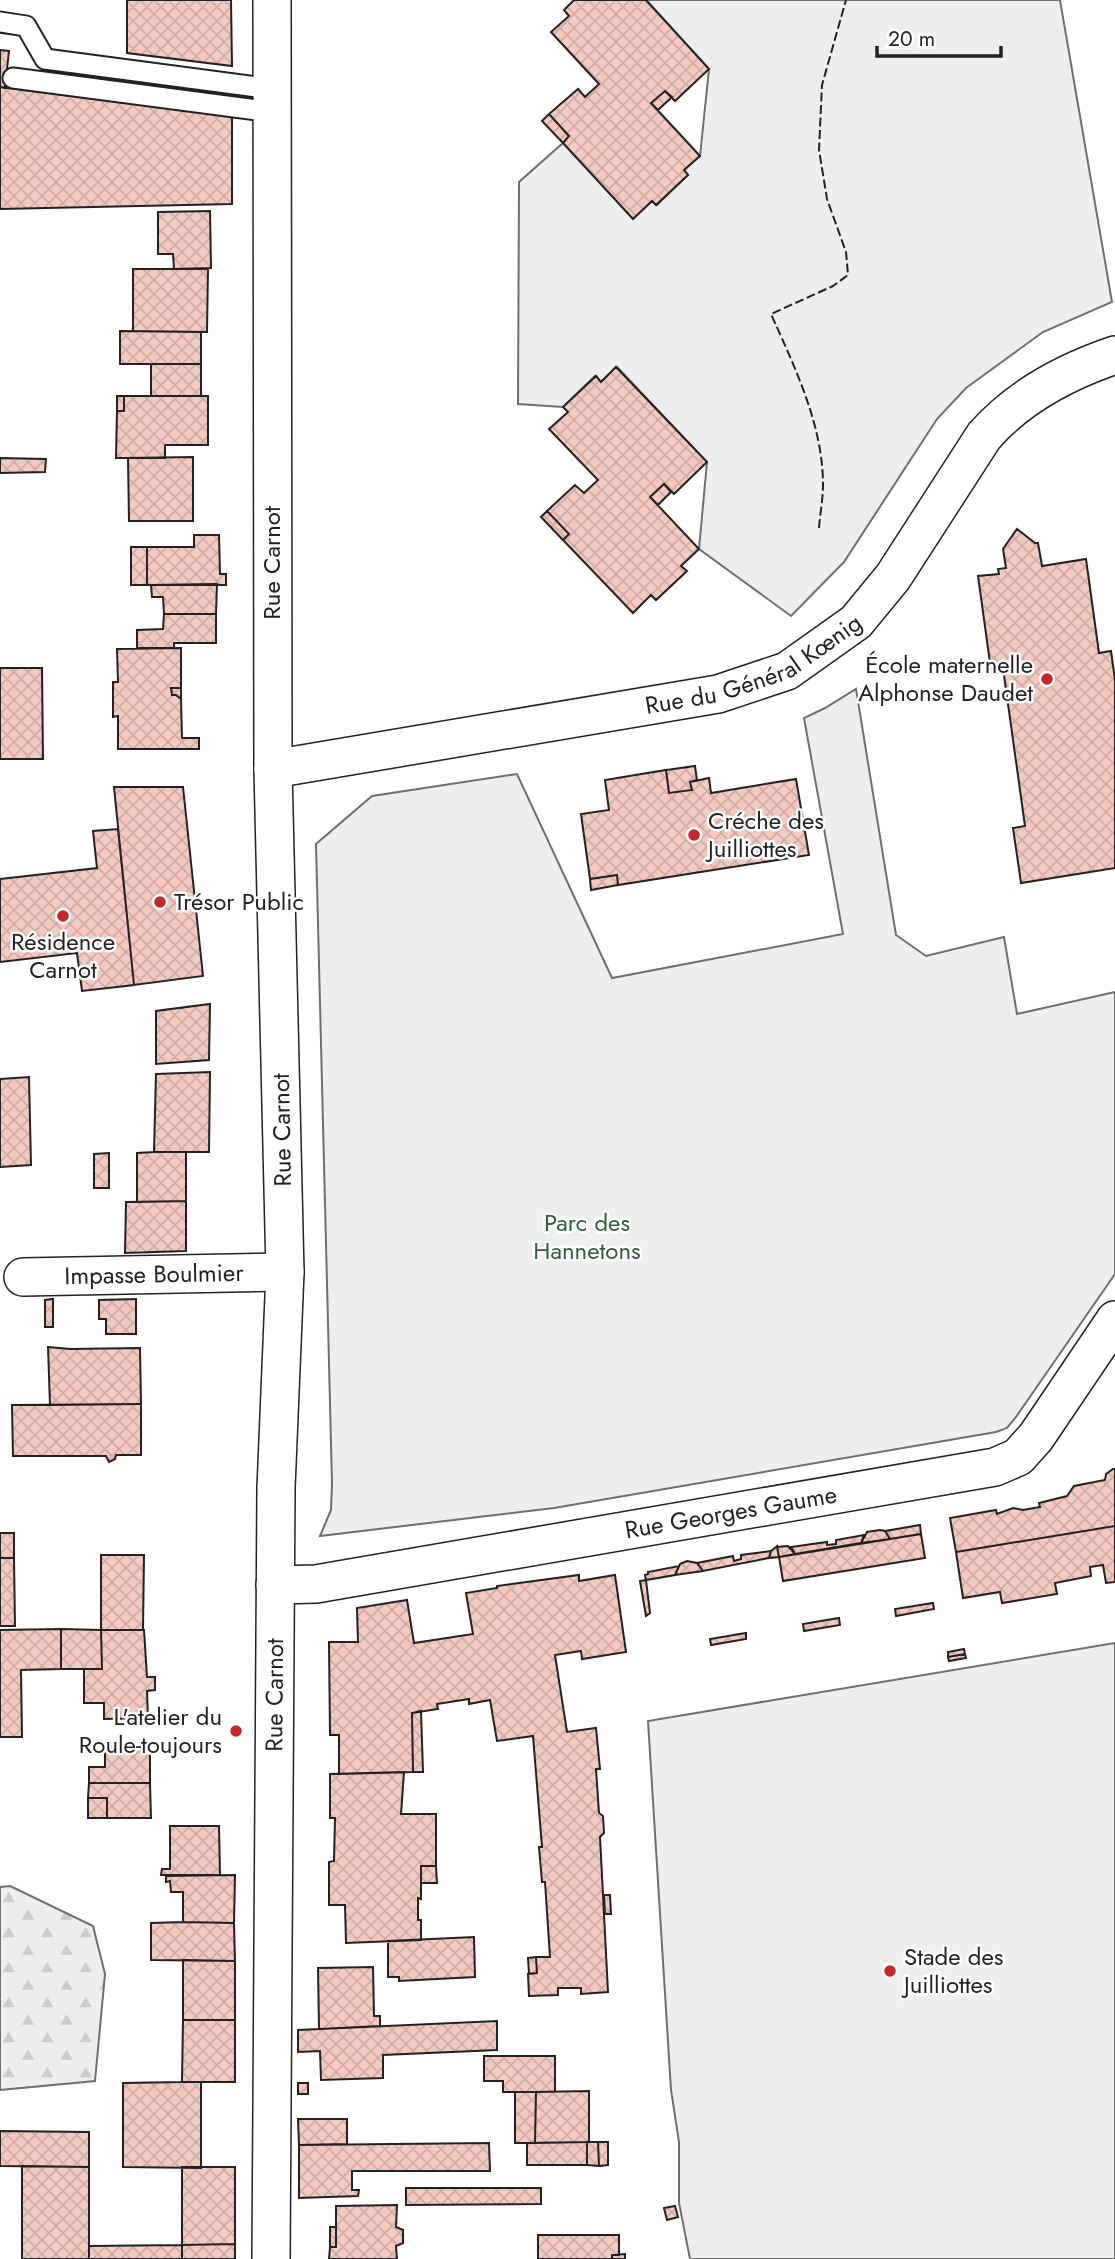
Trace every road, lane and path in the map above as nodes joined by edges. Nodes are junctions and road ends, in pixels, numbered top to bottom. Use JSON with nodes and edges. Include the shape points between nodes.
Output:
{"nodes":[{"id":1,"x":272,"y":0,"type":"edge"},
{"id":2,"x":0,"y":22,"type":"edge"},
{"id":3,"x":13,"y":78,"type":"dead end"},
{"id":4,"x":272,"y":100,"type":"junction"},
{"id":5,"x":1115,"y":355,"type":"edge"},
{"id":6,"x":273,"y":769,"type":"junction"},
{"id":7,"x":285,"y":1272,"type":"junction"},
{"id":8,"x":23,"y":1277,"type":"dead end"},
{"id":9,"x":1115,"y":1320,"type":"edge"},
{"id":10,"x":275,"y":1585,"type":"junction"},
{"id":11,"x":271,"y":2259,"type":"edge"}],
"edges":[{"from":1,"to":4,"type":"street","name":"Rue Carnot"},
{"from":2,"to":4,"type":"lane","via":[[26,26],[45,59]]},
{"from":3,"to":4,"type":"lane","via":[[216,104]]},
{"from":4,"to":6,"type":"street","name":"Rue Carnot"},
{"from":5,"to":6,"type":"street","name":"Rue du Général Kœnig","via":[[1044,385],[995,423],[893,578],[856,622],[787,671],[718,694]]},
{"from":6,"to":7,"type":"street","name":"Rue Carnot"},
{"from":7,"to":8,"type":"street","name":"Impasse Boulmier"},
{"from":7,"to":10,"type":"street","name":"Rue Carnot"},
{"from":9,"to":10,"type":"street","name":"Rue Georges Gaume","via":[[1036,1437],[1018,1457],[995,1467],[316,1584]]},
{"from":10,"to":11,"type":"street","name":"Rue Carnot"}]}
